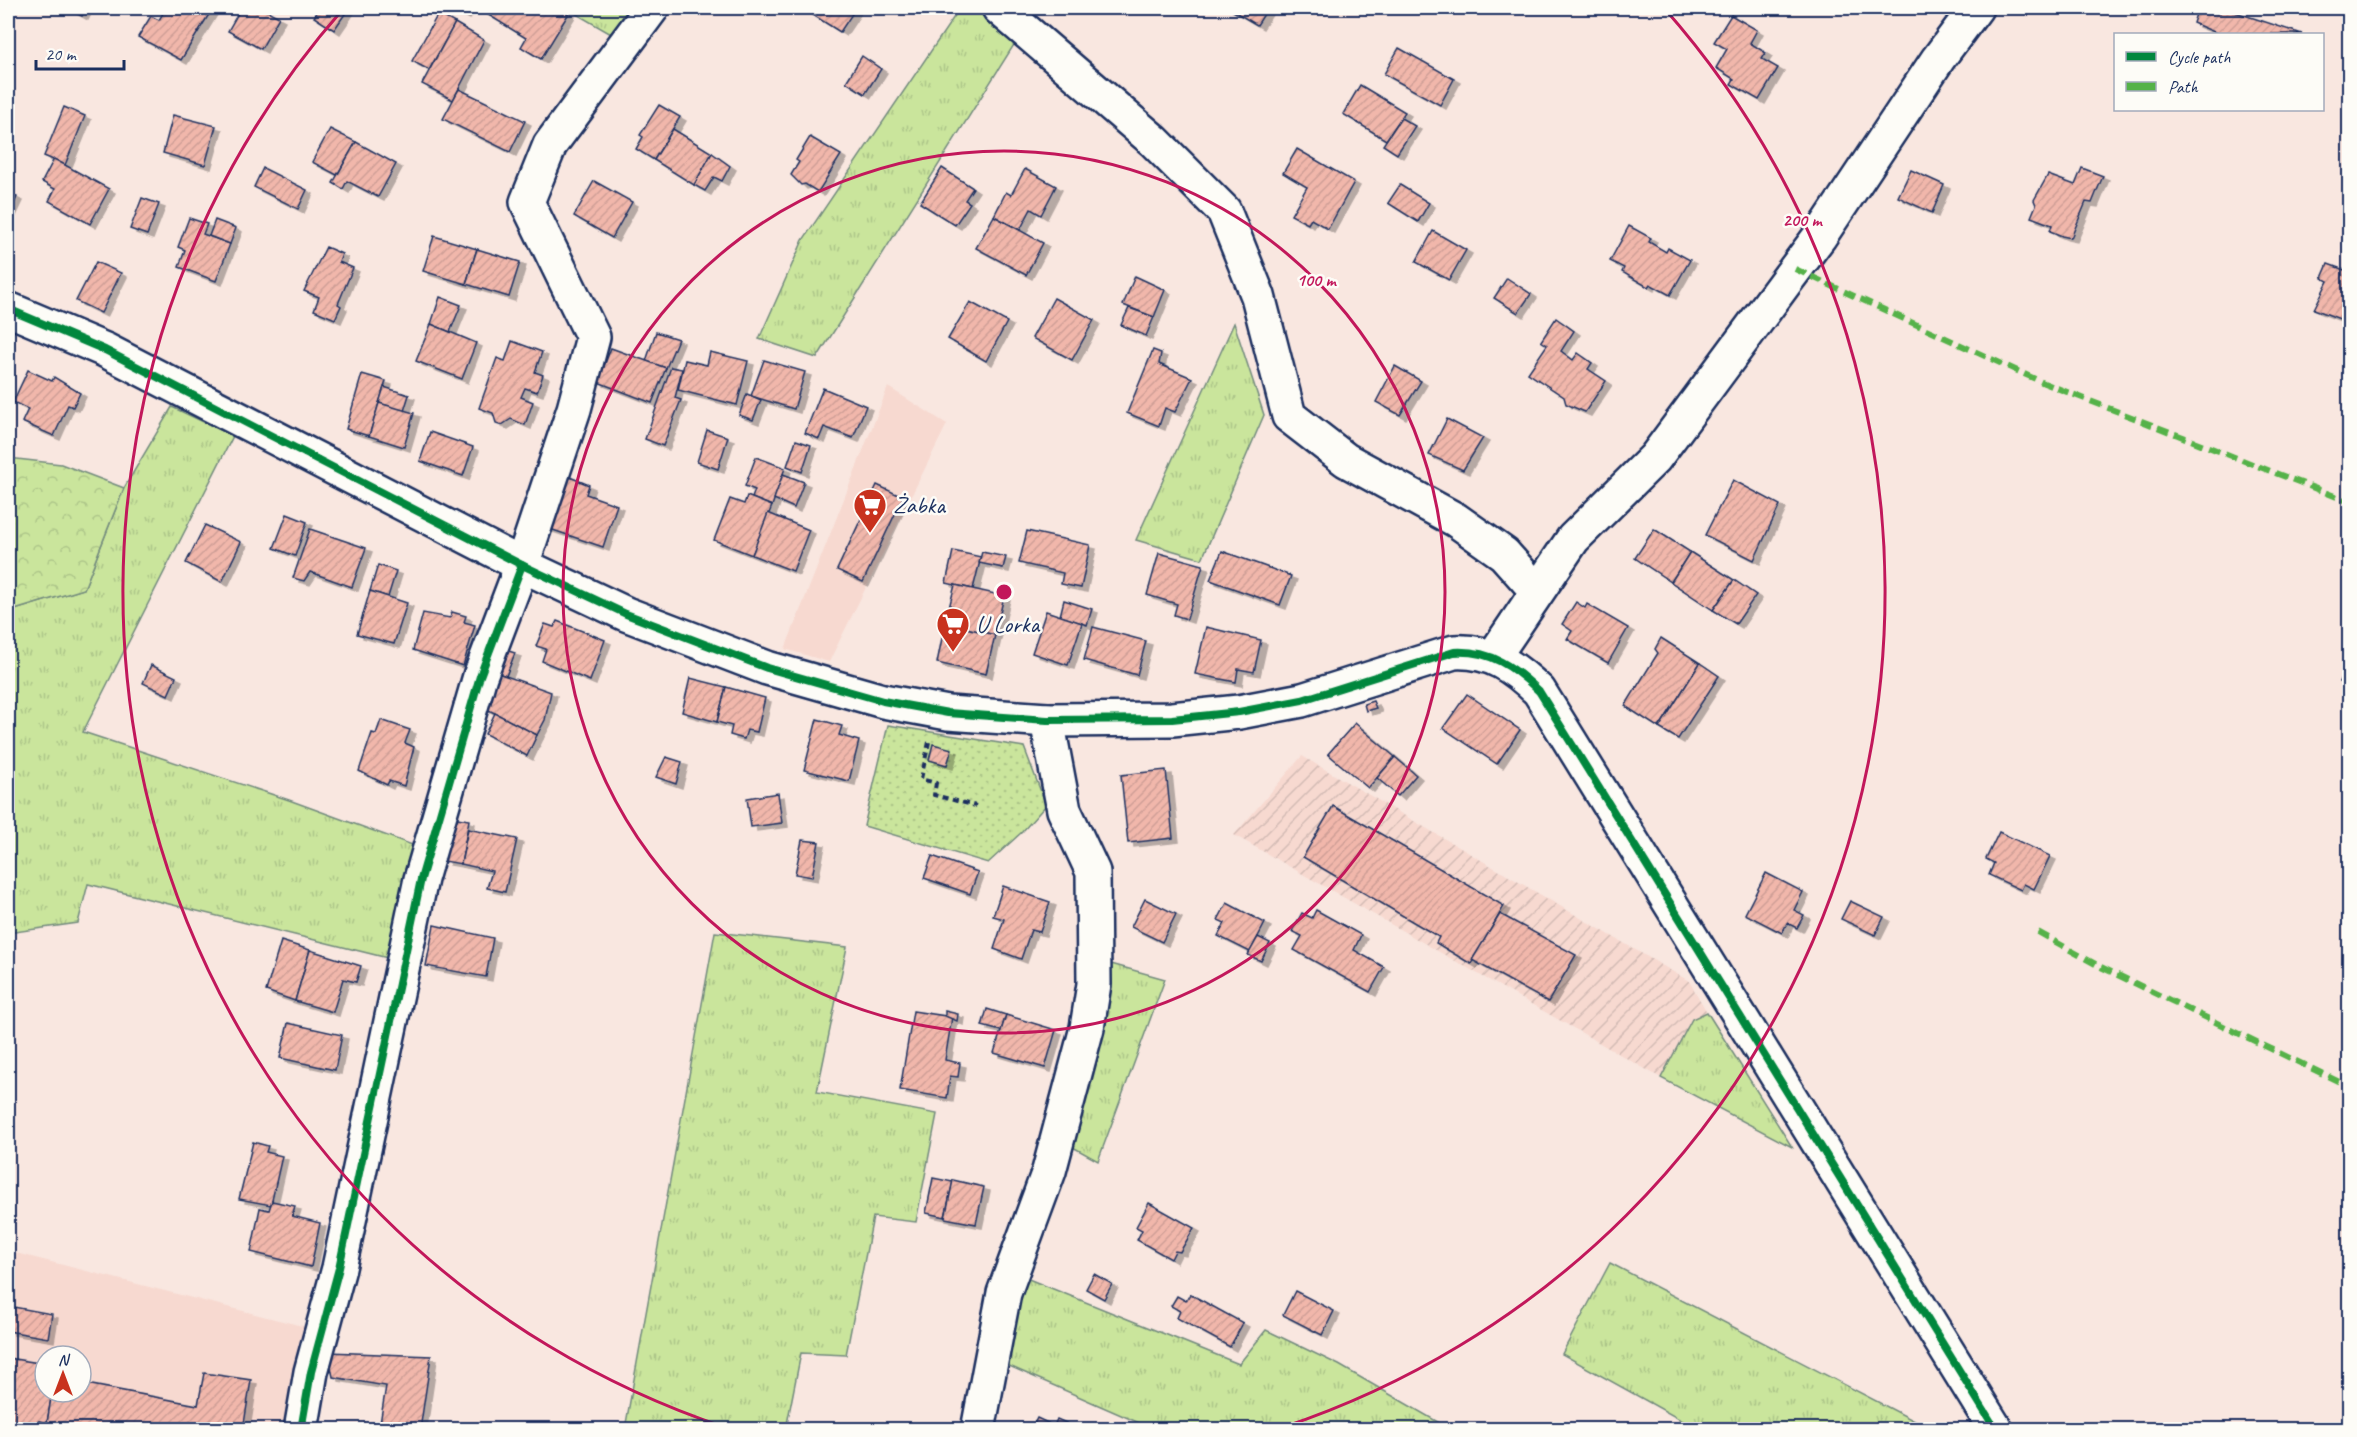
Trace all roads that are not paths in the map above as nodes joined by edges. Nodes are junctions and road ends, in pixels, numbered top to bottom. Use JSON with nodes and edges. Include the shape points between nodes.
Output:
{"nodes":[{"id":1,"x":652,"y":8,"type":"edge"},
{"id":2,"x":999,"y":8,"type":"edge"},
{"id":3,"x":1976,"y":8,"type":"edge"},
{"id":4,"x":8,"y":309,"type":"edge"},
{"id":5,"x":522,"y":565,"type":"junction"},
{"id":6,"x":1536,"y":591,"type":"junction"},
{"id":7,"x":1494,"y":656,"type":"junction"},
{"id":8,"x":1047,"y":720,"type":"junction"},
{"id":9,"x":301,"y":1430,"type":"edge"},
{"id":10,"x":978,"y":1430,"type":"edge"},
{"id":11,"x":1995,"y":1430,"type":"edge"}],
"edges":[{"from":1,"to":5,"type":"street","via":[[550,145],[527,202],[592,337],[574,409]]},
{"from":2,"to":6,"type":"street","via":[[1154,141],[1224,211],[1258,296],[1288,416],[1346,460],[1456,520],[1495,547]]},
{"from":3,"to":6,"type":"street","via":[[1820,236],[1655,458],[1573,539]]},
{"from":4,"to":5,"type":"street","via":[[105,350]]},
{"from":5,"to":8,"type":"street","via":[[637,619],[783,674],[930,710]]},
{"from":5,"to":9,"type":"street","via":[[480,676],[421,879]]},
{"from":6,"to":7,"type":"street"},
{"from":7,"to":8,"type":"street","via":[[1469,651],[1438,656],[1302,700],[1239,712],[1172,719]]},
{"from":7,"to":11,"type":"street","via":[[1539,691]]},
{"from":8,"to":10,"type":"street","via":[[1064,810],[1093,872],[1094,984],[1087,1028],[1049,1171],[1004,1293]]}]}
